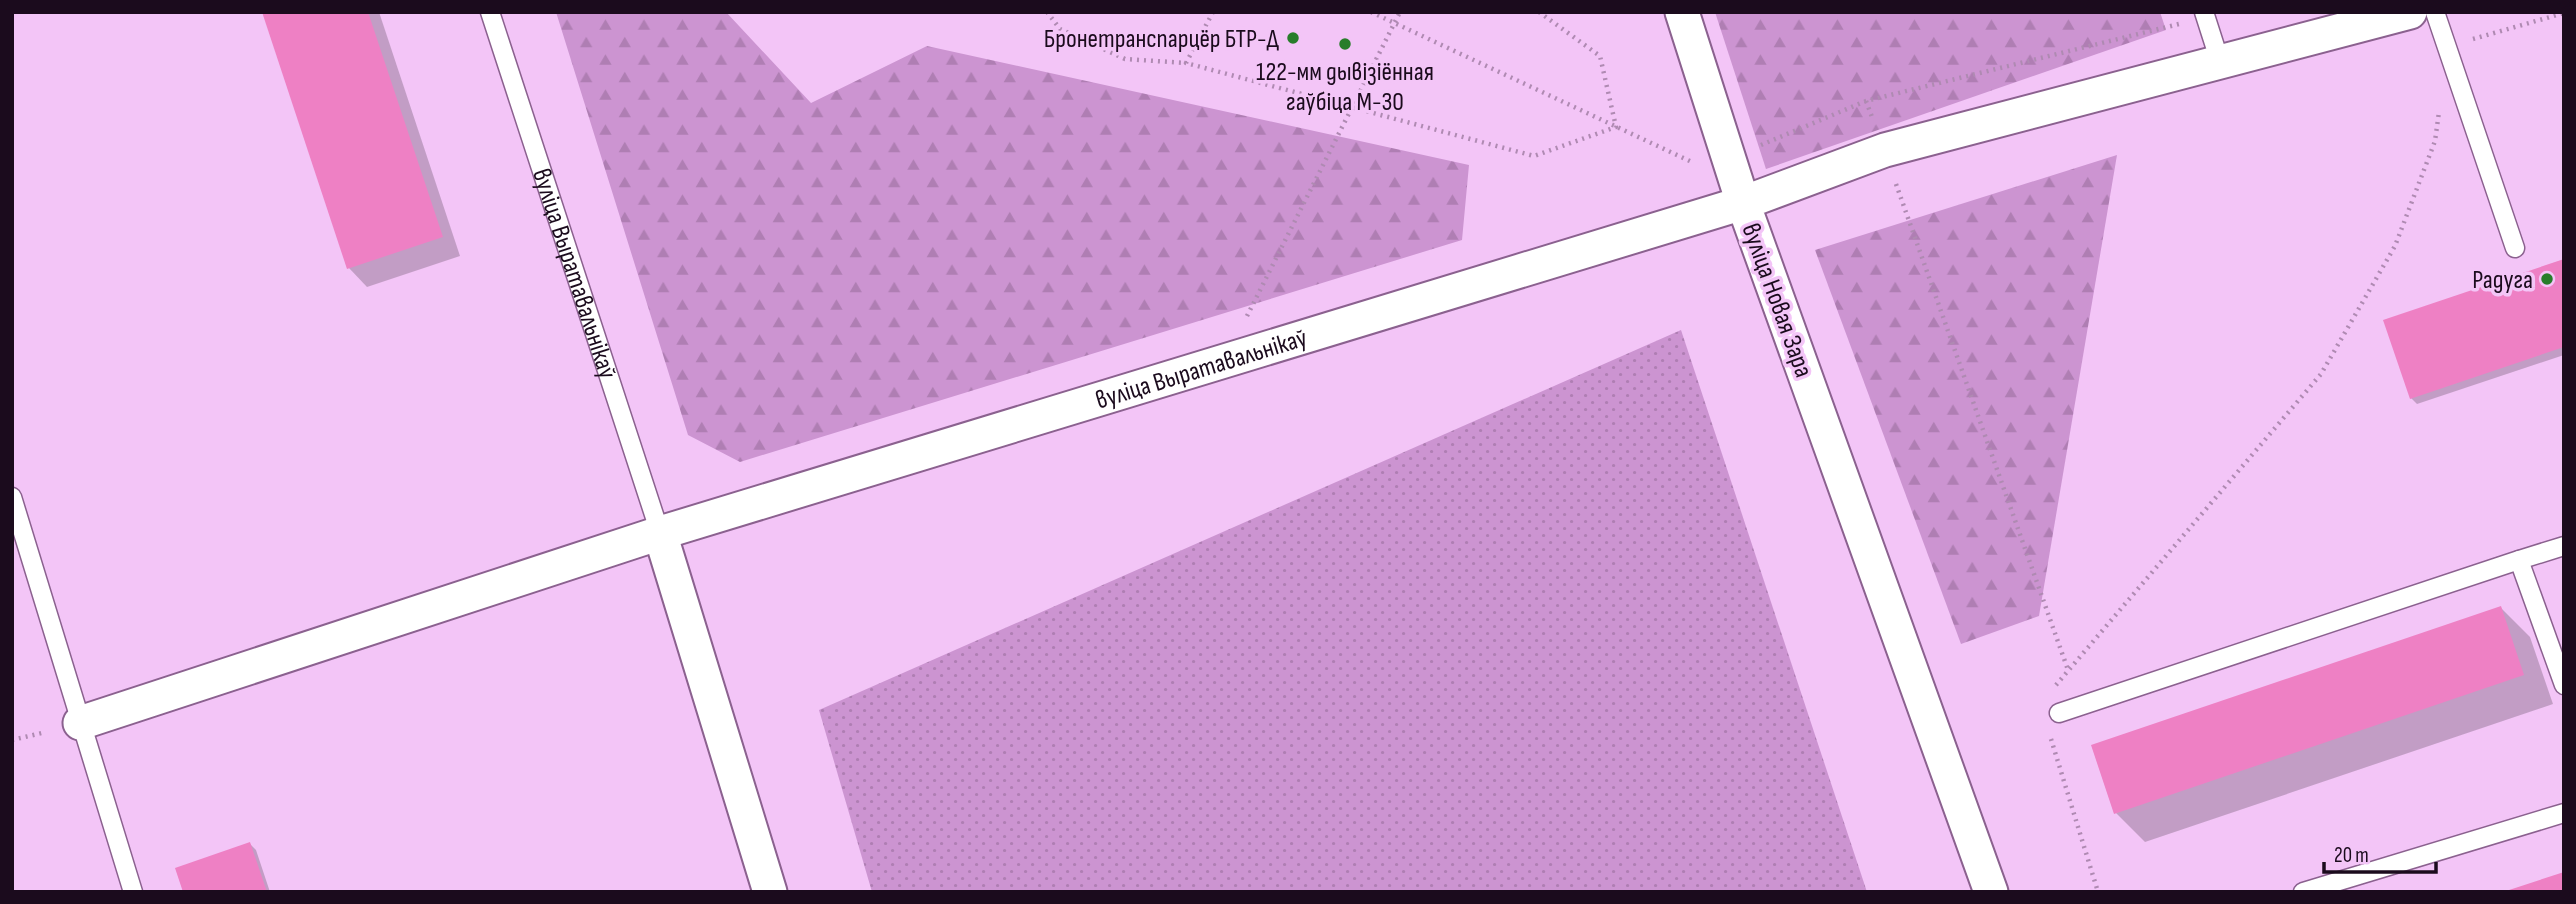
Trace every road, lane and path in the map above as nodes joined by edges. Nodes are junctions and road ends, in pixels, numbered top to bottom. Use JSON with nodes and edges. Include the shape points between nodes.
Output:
{"nodes":[{"id":1,"x":490,"y":12,"type":"edge"},
{"id":2,"x":1047,"y":12,"type":"edge"},
{"id":3,"x":1213,"y":12,"type":"edge"},
{"id":4,"x":1371,"y":12,"type":"edge"},
{"id":5,"x":1400,"y":12,"type":"edge"},
{"id":6,"x":1539,"y":12,"type":"edge"},
{"id":7,"x":1682,"y":12,"type":"edge"},
{"id":8,"x":2204,"y":12,"type":"edge"},
{"id":9,"x":2410,"y":12,"type":"edge"},
{"id":10,"x":2435,"y":12,"type":"edge"},
{"id":11,"x":2564,"y":13,"type":"edge"},
{"id":12,"x":2186,"y":22,"type":"dead end"},
{"id":13,"x":1394,"y":23,"type":"junction"},
{"id":14,"x":2446,"y":47,"type":"junction"},
{"id":15,"x":2220,"y":62,"type":"junction"},
{"id":16,"x":1186,"y":63,"type":"junction"},
{"id":17,"x":1866,"y":101,"type":"junction"},
{"id":18,"x":2440,"y":101,"type":"dead end"},
{"id":19,"x":1351,"y":107,"type":"junction"},
{"id":20,"x":1616,"y":127,"type":"junction"},
{"id":21,"x":1885,"y":150,"type":"junction"},
{"id":22,"x":1728,"y":158,"type":"junction"},
{"id":23,"x":1743,"y":203,"type":"junction"},
{"id":24,"x":2515,"y":248,"type":"dead end"},
{"id":25,"x":1247,"y":316,"type":"dead end"},
{"id":26,"x":12,"y":497,"type":"edge"},
{"id":27,"x":660,"y":533,"type":"junction"},
{"id":28,"x":2564,"y":546,"type":"edge"},
{"id":29,"x":2519,"y":560,"type":"junction"},
{"id":30,"x":2068,"y":670,"type":"junction"},
{"id":31,"x":2564,"y":685,"type":"edge"},
{"id":32,"x":2054,"y":686,"type":"dead end"},
{"id":33,"x":2059,"y":713,"type":"dead end"},
{"id":34,"x":80,"y":723,"type":"junction"},
{"id":35,"x":2050,"y":733,"type":"dead end"},
{"id":36,"x":2564,"y":813,"type":"edge"},
{"id":37,"x":134,"y":892,"type":"edge"},
{"id":38,"x":771,"y":892,"type":"edge"},
{"id":39,"x":1991,"y":892,"type":"edge"},
{"id":40,"x":2098,"y":892,"type":"edge"},
{"id":41,"x":2303,"y":892,"type":"edge"}],
"edges":[{"from":1,"to":27,"type":"lane","name":"вуліца Выратавальнікаў"},
{"from":2,"to":16,"type":"path","via":[[1060,29],[1125,60]]},
{"from":3,"to":16,"type":"path"},
{"from":4,"to":13,"type":"path"},
{"from":5,"to":13,"type":"path"},
{"from":6,"to":20,"type":"path","via":[[1600,56]]},
{"from":7,"to":22,"type":"street"},
{"from":8,"to":15,"type":"lane"},
{"from":9,"to":15,"type":"street","name":"вуліца Новая Зара"},
{"from":10,"to":14,"type":"lane"},
{"from":11,"to":14,"type":"path"},
{"from":12,"to":17,"type":"path"},
{"from":13,"to":19,"type":"path"},
{"from":13,"to":20,"type":"path"},
{"from":14,"to":24,"type":"lane"},
{"from":15,"to":21,"type":"street","name":"вуліца Новая Зара"},
{"from":16,"to":19,"type":"path"},
{"from":17,"to":21,"type":"path"},
{"from":17,"to":22,"type":"path"},
{"from":18,"to":30,"type":"path","via":[[2435,141],[2395,246],[2321,374]]},
{"from":19,"to":20,"type":"path","via":[[1534,156]]},
{"from":19,"to":25,"type":"path"},
{"from":20,"to":22,"type":"path","via":[[1700,166]]},
{"from":21,"to":23,"type":"street","name":"вуліца Новая Зара"},
{"from":21,"to":30,"type":"path"},
{"from":22,"to":23,"type":"street"},
{"from":23,"to":27,"type":"street","name":"вуліца Выратавальнікаў"},
{"from":23,"to":39,"type":"street","name":"вуліца Новая Зара"},
{"from":26,"to":34,"type":"lane"},
{"from":27,"to":34,"type":"street"},
{"from":27,"to":38,"type":"street","name":"вуліца Выратавальнікаў"},
{"from":28,"to":29,"type":"lane"},
{"from":29,"to":31,"type":"lane"},
{"from":29,"to":33,"type":"lane"},
{"from":30,"to":32,"type":"path"},
{"from":34,"to":37,"type":"lane"},
{"from":35,"to":40,"type":"path"},
{"from":36,"to":41,"type":"lane"}]}
